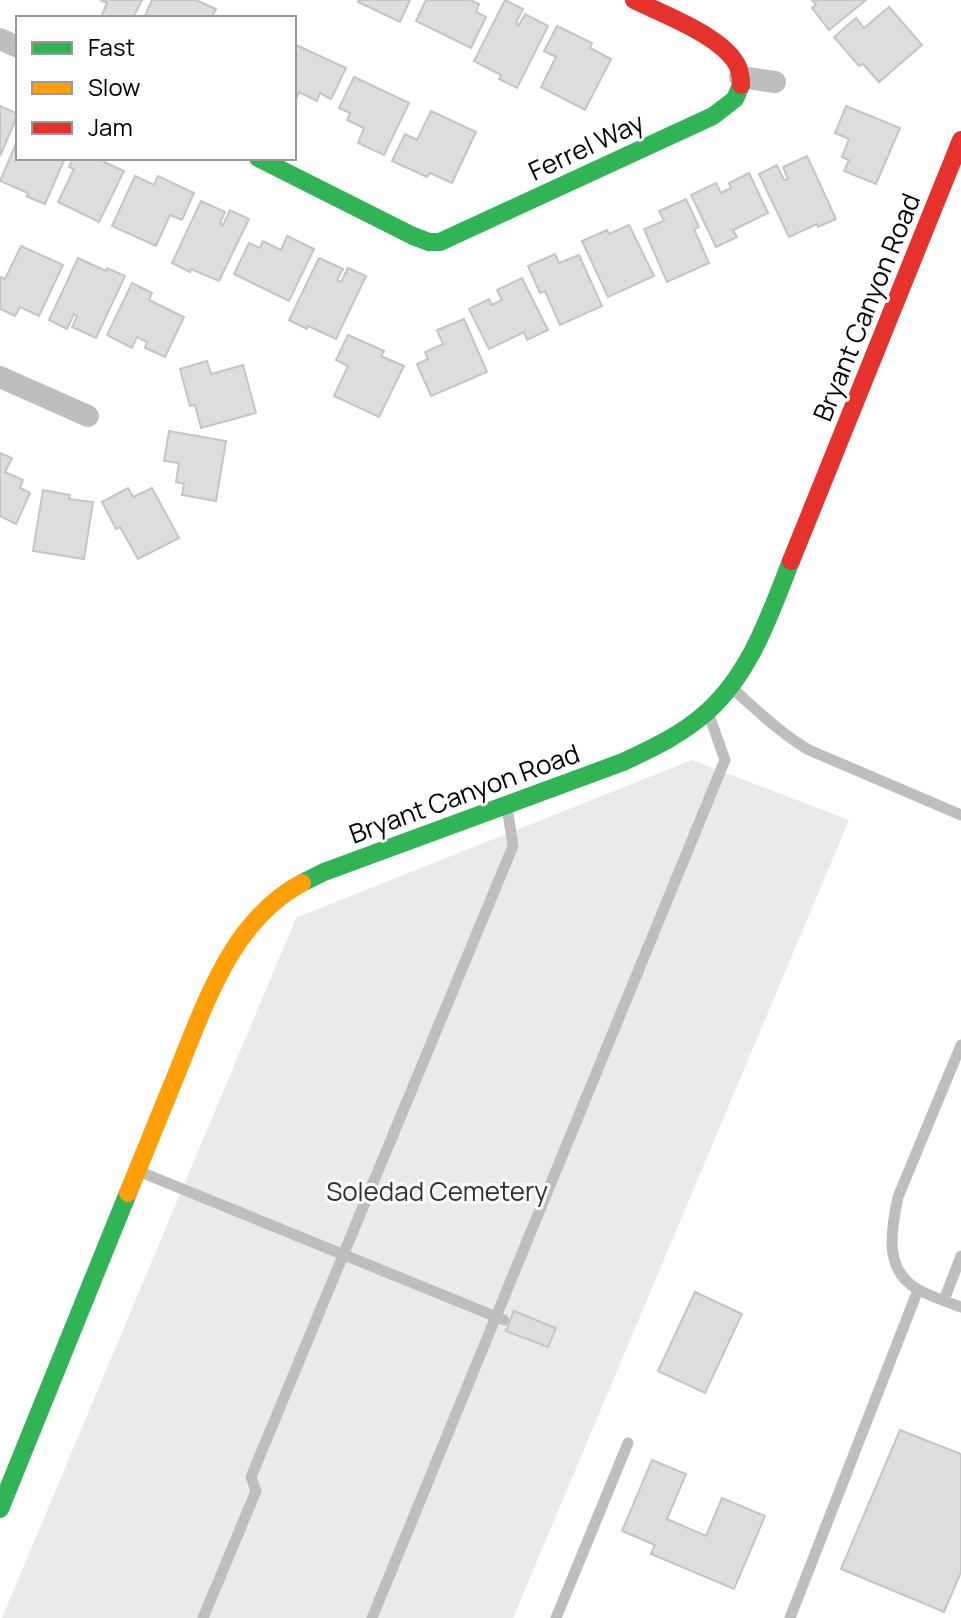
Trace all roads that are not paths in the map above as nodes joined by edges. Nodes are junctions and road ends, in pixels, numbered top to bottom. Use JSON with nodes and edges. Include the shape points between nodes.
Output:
{"nodes":[{"id":1,"x":634,"y":0,"type":"edge"},
{"id":2,"x":740,"y":74,"type":"junction"},
{"id":3,"x":775,"y":82,"type":"dead end"},
{"id":4,"x":961,"y":140,"type":"edge"},
{"id":5,"x":262,"y":160,"type":"edge"},
{"id":6,"x":0,"y":377,"type":"edge"},
{"id":7,"x":88,"y":416,"type":"dead end"},
{"id":8,"x":730,"y":686,"type":"junction"},
{"id":9,"x":708,"y":711,"type":"junction"},
{"id":10,"x":507,"y":804,"type":"junction"},
{"id":11,"x":961,"y":815,"type":"edge"},
{"id":12,"x":960,"y":1050,"type":"edge"},
{"id":13,"x":138,"y":1171,"type":"junction"},
{"id":14,"x":343,"y":1255,"type":"junction"},
{"id":15,"x":961,"y":1256,"type":"edge"},
{"id":16,"x":918,"y":1290,"type":"junction"},
{"id":17,"x":944,"y":1300,"type":"junction"},
{"id":18,"x":961,"y":1307,"type":"edge"},
{"id":19,"x":500,"y":1319,"type":"junction"},
{"id":20,"x":628,"y":1443,"type":"dead end"},
{"id":21,"x":0,"y":1509,"type":"edge"},
{"id":22,"x":203,"y":1618,"type":"edge"},
{"id":23,"x":372,"y":1618,"type":"edge"},
{"id":24,"x":556,"y":1618,"type":"edge"},
{"id":25,"x":790,"y":1618,"type":"edge"}],
"edges":[{"from":1,"to":2,"type":"street","via":[[721,46]]},
{"from":2,"to":3,"type":"street"},
{"from":2,"to":5,"type":"street","name":"Ferrel Way","via":[[737,97],[713,116],[440,242],[429,242]]},
{"from":4,"to":8,"type":"street","name":"Bryant Canyon Road","via":[[765,626]]},
{"from":6,"to":7,"type":"street"},
{"from":8,"to":9,"type":"street","name":"Bryant Canyon Road"},
{"from":8,"to":11,"type":"lane","via":[[802,746]]},
{"from":9,"to":10,"type":"street","name":"Bryant Canyon Road","via":[[628,760]]},
{"from":9,"to":19,"type":"lane","via":[[725,760]]},
{"from":10,"to":13,"type":"street","name":"Bryant Canyon Road","via":[[324,872],[270,904],[224,967]]},
{"from":10,"to":14,"type":"lane","via":[[513,846]]},
{"from":12,"to":16,"type":"lane","via":[[894,1218],[893,1260],[901,1277]]},
{"from":13,"to":14,"type":"lane"},
{"from":13,"to":21,"type":"street","name":"Bryant Canyon Road"},
{"from":14,"to":19,"type":"lane"},
{"from":14,"to":22,"type":"lane","via":[[251,1477],[256,1491]]},
{"from":15,"to":17,"type":"lane"},
{"from":16,"to":17,"type":"lane"},
{"from":16,"to":25,"type":"lane"},
{"from":17,"to":18,"type":"lane"},
{"from":19,"to":23,"type":"lane"},
{"from":20,"to":24,"type":"lane"}]}
